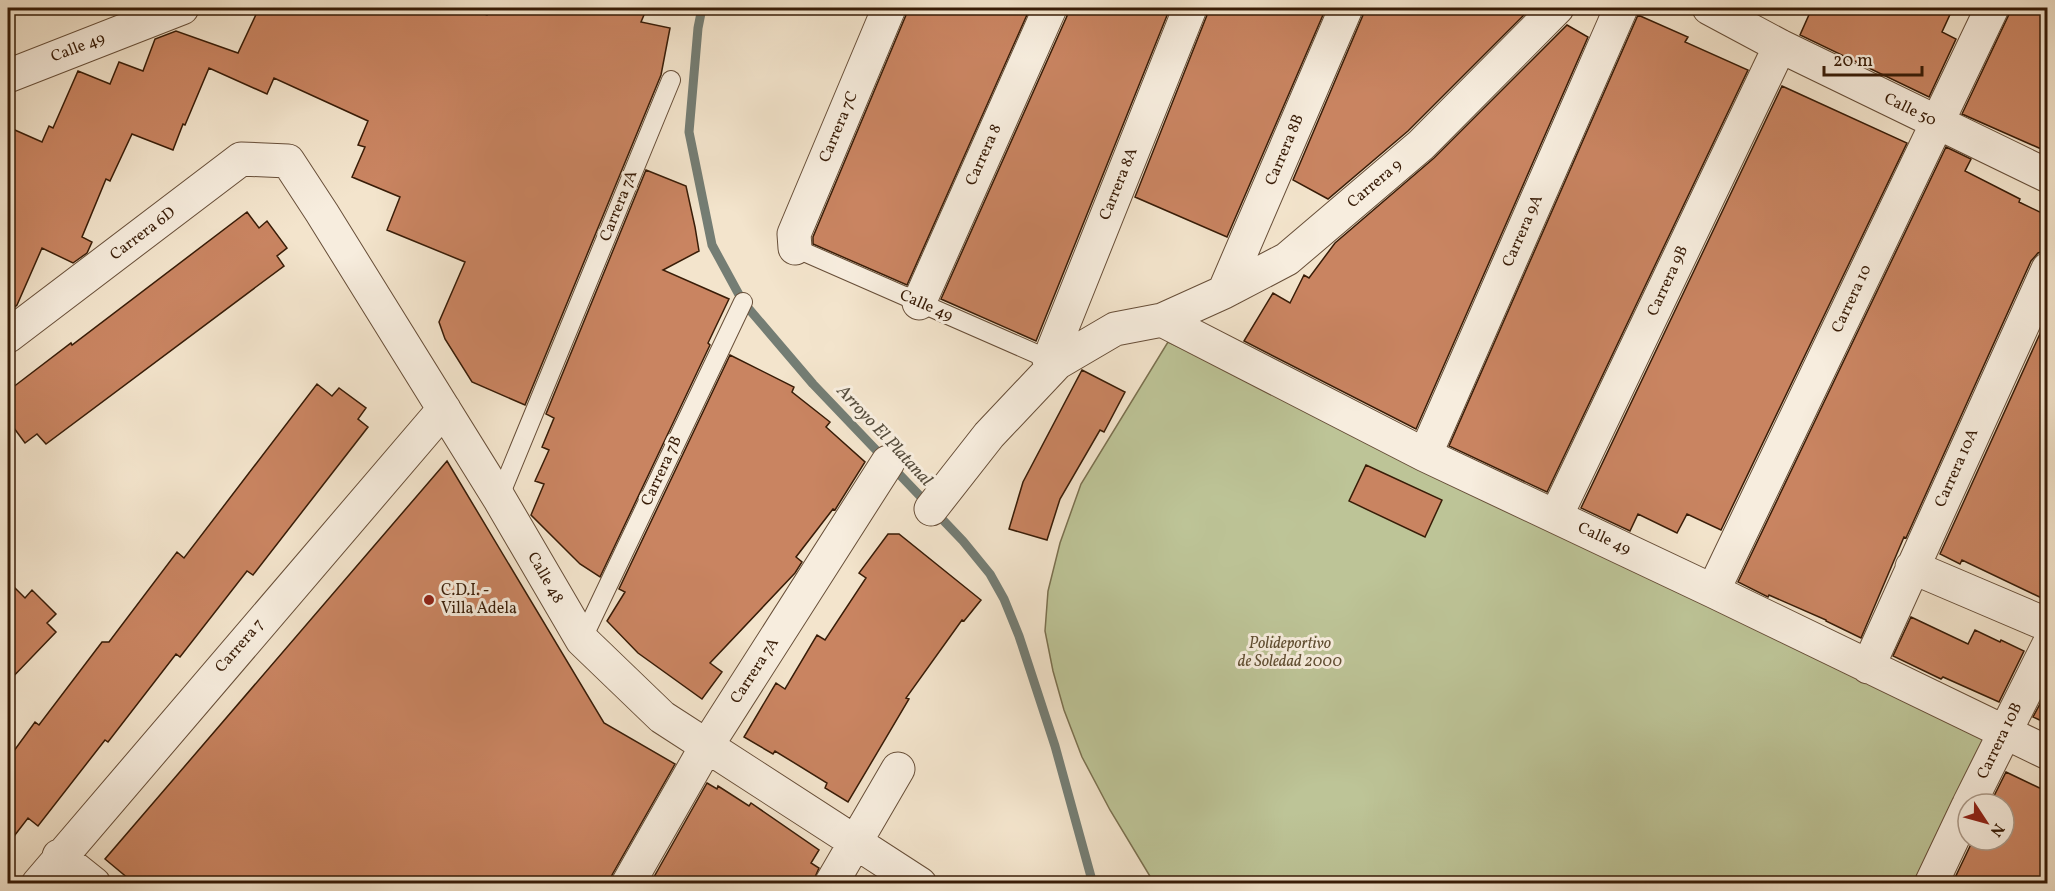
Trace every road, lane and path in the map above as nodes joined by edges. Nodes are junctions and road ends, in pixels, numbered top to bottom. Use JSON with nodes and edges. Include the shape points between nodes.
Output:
{"nodes":[{"id":1,"x":182,"y":8,"type":"edge"},
{"id":2,"x":890,"y":8,"type":"edge"},
{"id":3,"x":1050,"y":8,"type":"edge"},
{"id":4,"x":1190,"y":8,"type":"edge"},
{"id":5,"x":1346,"y":8,"type":"edge"},
{"id":6,"x":1557,"y":8,"type":"edge"},
{"id":7,"x":1621,"y":8,"type":"edge"},
{"id":8,"x":1709,"y":8,"type":"edge"},
{"id":9,"x":1992,"y":8,"type":"edge"},
{"id":10,"x":1780,"y":46,"type":"junction"},
{"id":11,"x":8,"y":76,"type":"edge"},
{"id":12,"x":671,"y":80,"type":"dead end"},
{"id":13,"x":1935,"y":123,"type":"junction"},
{"id":14,"x":288,"y":161,"type":"joint"},
{"id":15,"x":2048,"y":176,"type":"edge"},
{"id":16,"x":795,"y":248,"type":"joint"},
{"id":17,"x":2048,"y":269,"type":"edge"},
{"id":18,"x":1224,"y":292,"type":"junction"},
{"id":19,"x":743,"y":302,"type":"dead end"},
{"id":20,"x":919,"y":303,"type":"junction"},
{"id":21,"x":1162,"y":320,"type":"junction"},
{"id":22,"x":12,"y":327,"type":"edge"},
{"id":23,"x":1053,"y":361,"type":"junction"},
{"id":24,"x":444,"y":409,"type":"junction"},
{"id":25,"x":1425,"y":455,"type":"junction"},
{"id":26,"x":888,"y":462,"type":"dead end"},
{"id":27,"x":499,"y":498,"type":"junction"},
{"id":28,"x":931,"y":508,"type":"dead end"},
{"id":29,"x":1556,"y":516,"type":"junction"},
{"id":30,"x":1912,"y":567,"type":"junction"},
{"id":31,"x":1713,"y":591,"type":"junction"},
{"id":32,"x":2048,"y":625,"type":"edge"},
{"id":33,"x":582,"y":640,"type":"junction"},
{"id":34,"x":2048,"y":646,"type":"edge"},
{"id":35,"x":1868,"y":667,"type":"junction"},
{"id":36,"x":2004,"y":731,"type":"junction"},
{"id":37,"x":706,"y":747,"type":"junction"},
{"id":38,"x":2048,"y":753,"type":"edge"},
{"id":39,"x":898,"y":769,"type":"dead end"},
{"id":40,"x":1974,"y":792,"type":"edge"},
{"id":41,"x":1956,"y":831,"type":"edge"},
{"id":42,"x":856,"y":843,"type":"junction"},
{"id":43,"x":59,"y":856,"type":"junction"},
{"id":44,"x":38,"y":884,"type":"edge"},
{"id":45,"x":94,"y":884,"type":"edge"},
{"id":46,"x":628,"y":884,"type":"edge"},
{"id":47,"x":831,"y":884,"type":"edge"},
{"id":48,"x":920,"y":884,"type":"edge"},
{"id":49,"x":1931,"y":884,"type":"edge"}],
"edges":[{"from":1,"to":11,"type":"street","name":"Calle 49"},
{"from":2,"to":16,"type":"street","name":"Carrera 7C","via":[[794,234]]},
{"from":3,"to":20,"type":"street","name":"Carrera 8"},
{"from":4,"to":23,"type":"street","name":"Carrera 8A"},
{"from":5,"to":18,"type":"street","name":"Carrera 8B"},
{"from":6,"to":18,"type":"street","name":"Carrera 9","via":[[1413,152],[1287,259]]},
{"from":7,"to":25,"type":"street","name":"Carrera 9A"},
{"from":8,"to":10,"type":"street","name":"Calle 50"},
{"from":9,"to":13,"type":"street","name":"Carrera 10"},
{"from":10,"to":13,"type":"street","name":"Calle 50"},
{"from":10,"to":29,"type":"street","name":"Carrera 9B"},
{"from":12,"to":27,"type":"lane","name":"Carrera 7A"},
{"from":13,"to":15,"type":"street","name":"Calle 50"},
{"from":13,"to":31,"type":"street","name":"Carrera 10"},
{"from":14,"to":22,"type":"street","name":"Carrera 6D","via":[[241,159]]},
{"from":14,"to":24,"type":"street","name":"Calle 48"},
{"from":16,"to":20,"type":"lane","name":"Calle 49"},
{"from":17,"to":30,"type":"street","name":"Carrera 10A"},
{"from":18,"to":21,"type":"street","name":"Carrera 9"},
{"from":19,"to":33,"type":"lane","name":"Carrera 7B"},
{"from":20,"to":23,"type":"lane","name":"Calle 49"},
{"from":21,"to":23,"type":"street","name":"Carrera 9","via":[[1115,329]]},
{"from":21,"to":25,"type":"street","name":"Calle 49"},
{"from":23,"to":28,"type":"street"},
{"from":24,"to":27,"type":"street","name":"Calle 48"},
{"from":24,"to":43,"type":"street","name":"Carrera 7"},
{"from":25,"to":29,"type":"street","name":"Calle 49"},
{"from":26,"to":37,"type":"street","name":"Carrera 7A"},
{"from":27,"to":33,"type":"street","name":"Calle 48"},
{"from":29,"to":31,"type":"street","name":"Calle 49"},
{"from":30,"to":32,"type":"street"},
{"from":30,"to":35,"type":"street","name":"Carrera 10A"},
{"from":31,"to":35,"type":"street","name":"Calle 49"},
{"from":33,"to":37,"type":"street","name":"Calle 48","via":[[662,717]]},
{"from":34,"to":36,"type":"street","name":"Carrera 10B"},
{"from":35,"to":36,"type":"street","name":"Calle 49"},
{"from":36,"to":38,"type":"street","name":"Calle 49"},
{"from":36,"to":40,"type":"street","name":"Carrera 10B"},
{"from":37,"to":42,"type":"street","name":"Calle 48"},
{"from":37,"to":46,"type":"street","name":"Carrera 7A"},
{"from":39,"to":42,"type":"street"},
{"from":41,"to":49,"type":"street","name":"Carrera 10B"},
{"from":42,"to":47,"type":"street"},
{"from":42,"to":48,"type":"street","name":"Calle 48"},
{"from":43,"to":44,"type":"street","name":"Carrera 7"},
{"from":43,"to":45,"type":"street"}]}
